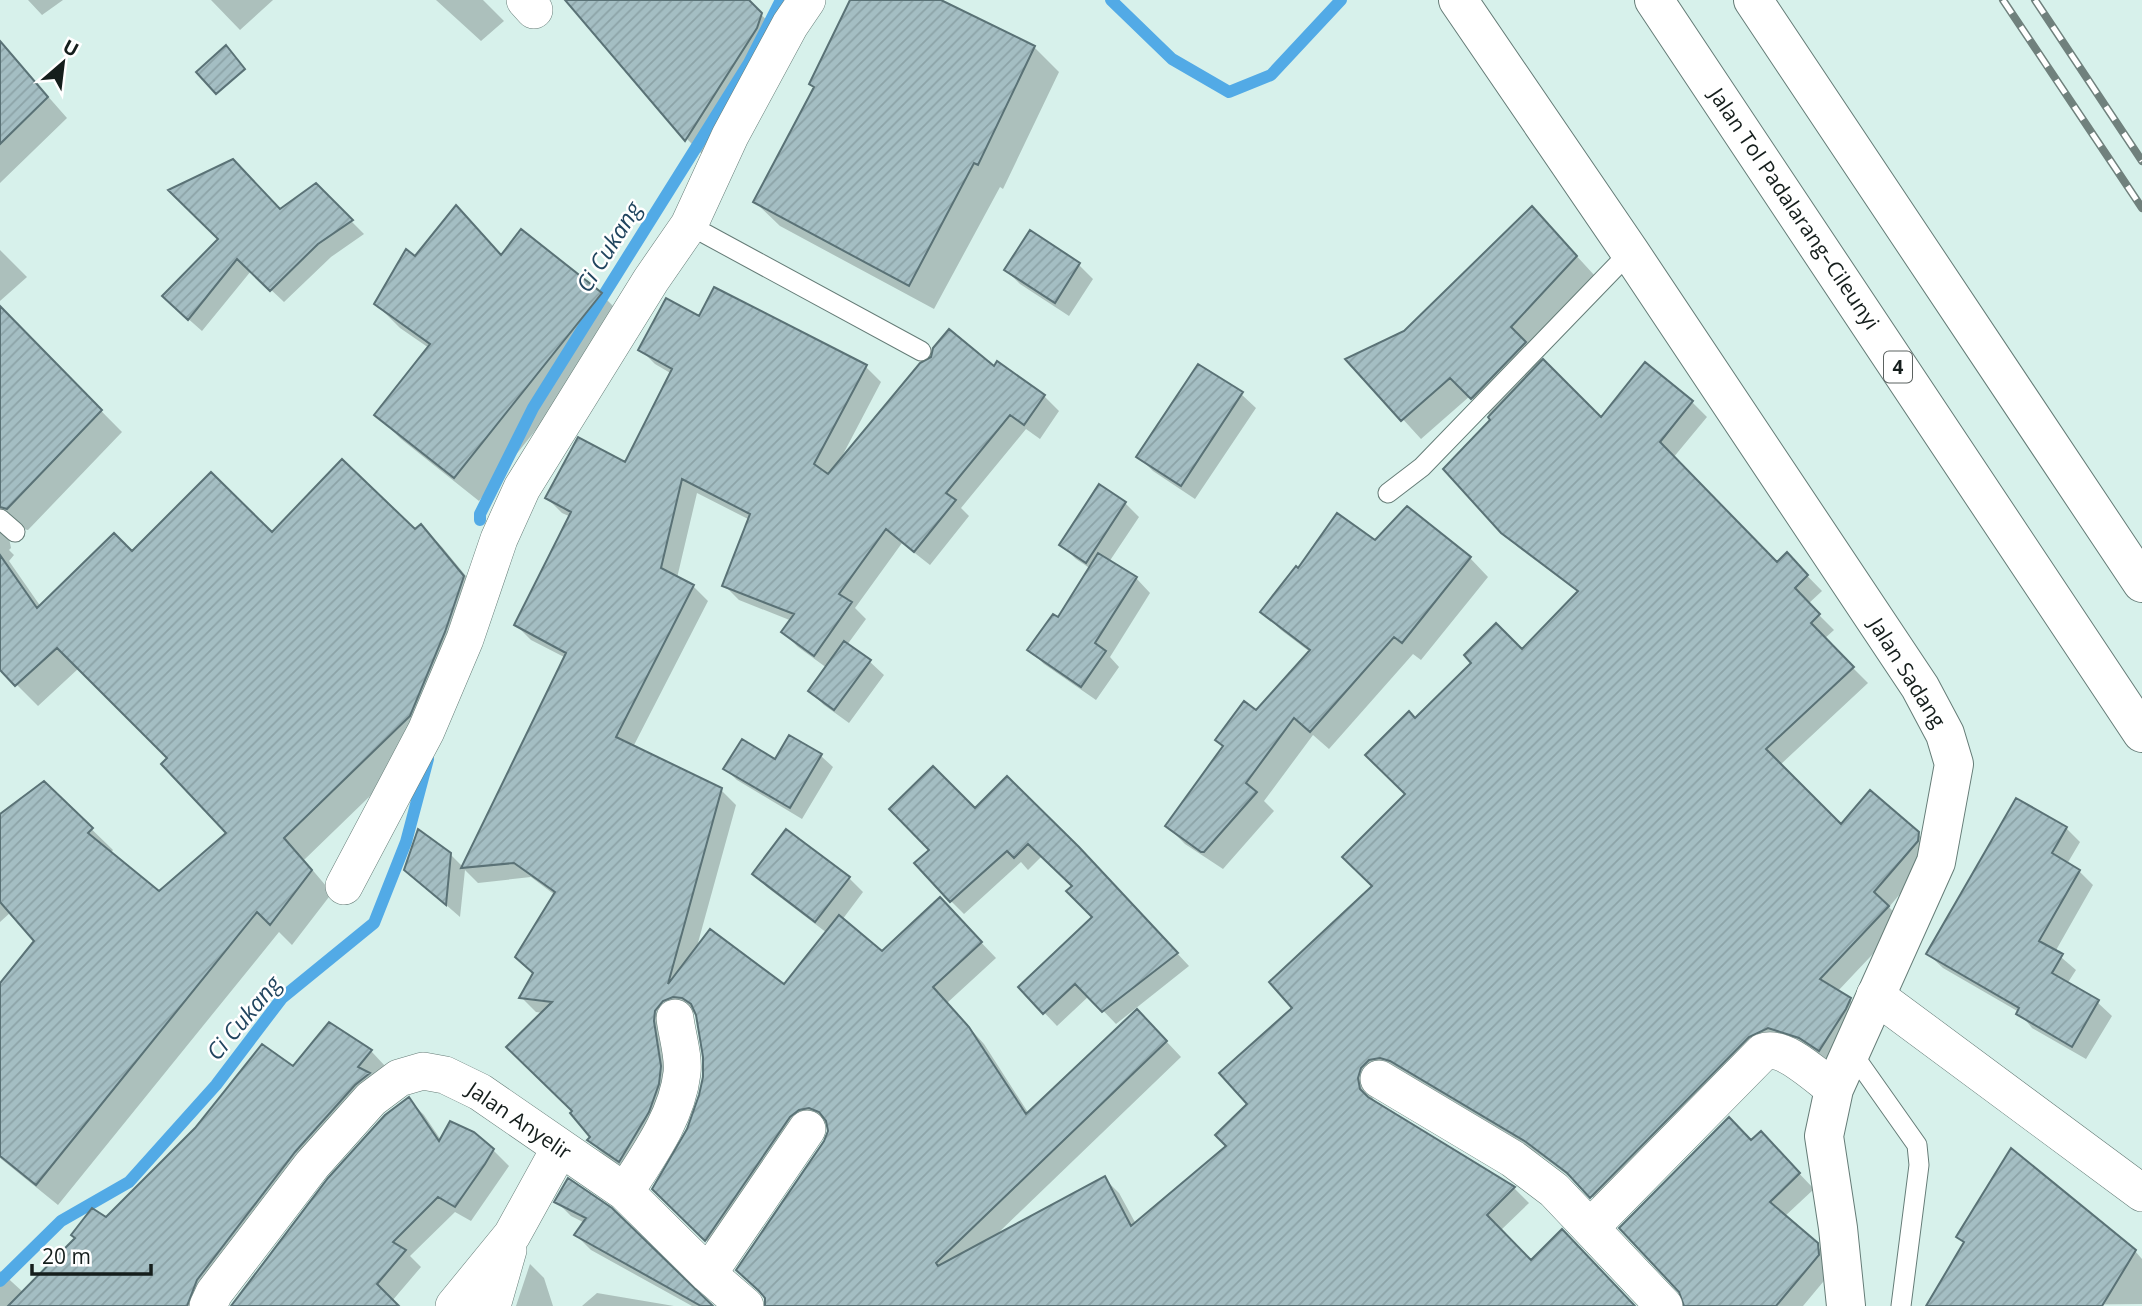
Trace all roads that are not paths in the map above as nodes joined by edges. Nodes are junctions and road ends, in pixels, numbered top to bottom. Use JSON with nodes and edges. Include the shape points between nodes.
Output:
{"nodes":[{"id":1,"x":807,"y":0,"type":"edge"},
{"id":2,"x":1458,"y":0,"type":"edge"},
{"id":3,"x":1654,"y":0,"type":"edge"},
{"id":4,"x":1753,"y":0,"type":"edge"},
{"id":5,"x":689,"y":225,"type":"junction"},
{"id":6,"x":1630,"y":252,"type":"junction"},
{"id":7,"x":921,"y":351,"type":"dead end"},
{"id":8,"x":1388,"y":493,"type":"dead end"},
{"id":9,"x":2142,"y":583,"type":"edge"},
{"id":10,"x":2142,"y":733,"type":"edge"},
{"id":11,"x":344,"y":886,"type":"dead end"},
{"id":12,"x":1875,"y":995,"type":"junction"},
{"id":13,"x":675,"y":1018,"type":"dead end"},
{"id":14,"x":1850,"y":1050,"type":"junction"},
{"id":15,"x":1379,"y":1079,"type":"dead end"},
{"id":16,"x":1834,"y":1089,"type":"junction"},
{"id":17,"x":807,"y":1129,"type":"dead end"},
{"id":18,"x":560,"y":1148,"type":"junction"},
{"id":19,"x":625,"y":1192,"type":"junction"},
{"id":20,"x":2142,"y":1193,"type":"edge"},
{"id":21,"x":1590,"y":1228,"type":"junction"},
{"id":22,"x":512,"y":1235,"type":"junction"},
{"id":23,"x":708,"y":1274,"type":"junction"},
{"id":24,"x":211,"y":1300,"type":"edge"},
{"id":25,"x":454,"y":1306,"type":"edge"},
{"id":26,"x":492,"y":1306,"type":"edge"},
{"id":27,"x":745,"y":1306,"type":"edge"},
{"id":28,"x":1664,"y":1306,"type":"edge"},
{"id":29,"x":1846,"y":1306,"type":"edge"},
{"id":30,"x":1901,"y":1306,"type":"edge"}],
"edges":[{"from":1,"to":5,"type":"street","via":[[730,136]]},
{"from":2,"to":6,"type":"main road","name":"Jalan Sadang"},
{"from":3,"to":10,"type":"main road","name":"Jalan Tol Padalarang–Cileunyi","number":"4"},
{"from":4,"to":9,"type":"main road"},
{"from":5,"to":7,"type":"lane"},
{"from":5,"to":11,"type":"street","via":[[522,488],[426,731]]},
{"from":6,"to":8,"type":"lane","via":[[1422,467]]},
{"from":6,"to":12,"type":"main road","name":"Jalan Sadang","via":[[1920,687],[1945,734],[1954,764],[1936,862]]},
{"from":12,"to":14,"type":"main road","name":"Jalan Sadang"},
{"from":12,"to":20,"type":"street"},
{"from":13,"to":19,"type":"street","via":[[682,1072],[675,1102],[656,1146]]},
{"from":14,"to":16,"type":"main road","name":"Jalan Sadang"},
{"from":14,"to":30,"type":"lane","via":[[1917,1145],[1919,1165]]},
{"from":15,"to":21,"type":"street","via":[[1513,1159],[1554,1190]]},
{"from":16,"to":21,"type":"street","via":[[1778,1050],[1763,1052]]},
{"from":16,"to":29,"type":"main road","name":"Jalan Sadang","via":[[1824,1136]]},
{"from":17,"to":23,"type":"street"},
{"from":18,"to":19,"type":"street","name":"Jalan Anyelir"},
{"from":18,"to":22,"type":"street"},
{"from":18,"to":24,"type":"street","name":"Jalan Anyelir","via":[[511,1111],[445,1075],[423,1071],[400,1078],[371,1099],[312,1165]]},
{"from":19,"to":23,"type":"street","name":"Jalan Anyelir"},
{"from":21,"to":28,"type":"street"},
{"from":22,"to":25,"type":"street"},
{"from":22,"to":26,"type":"street"},
{"from":23,"to":27,"type":"street","name":"Jalan Anyelir"}]}
